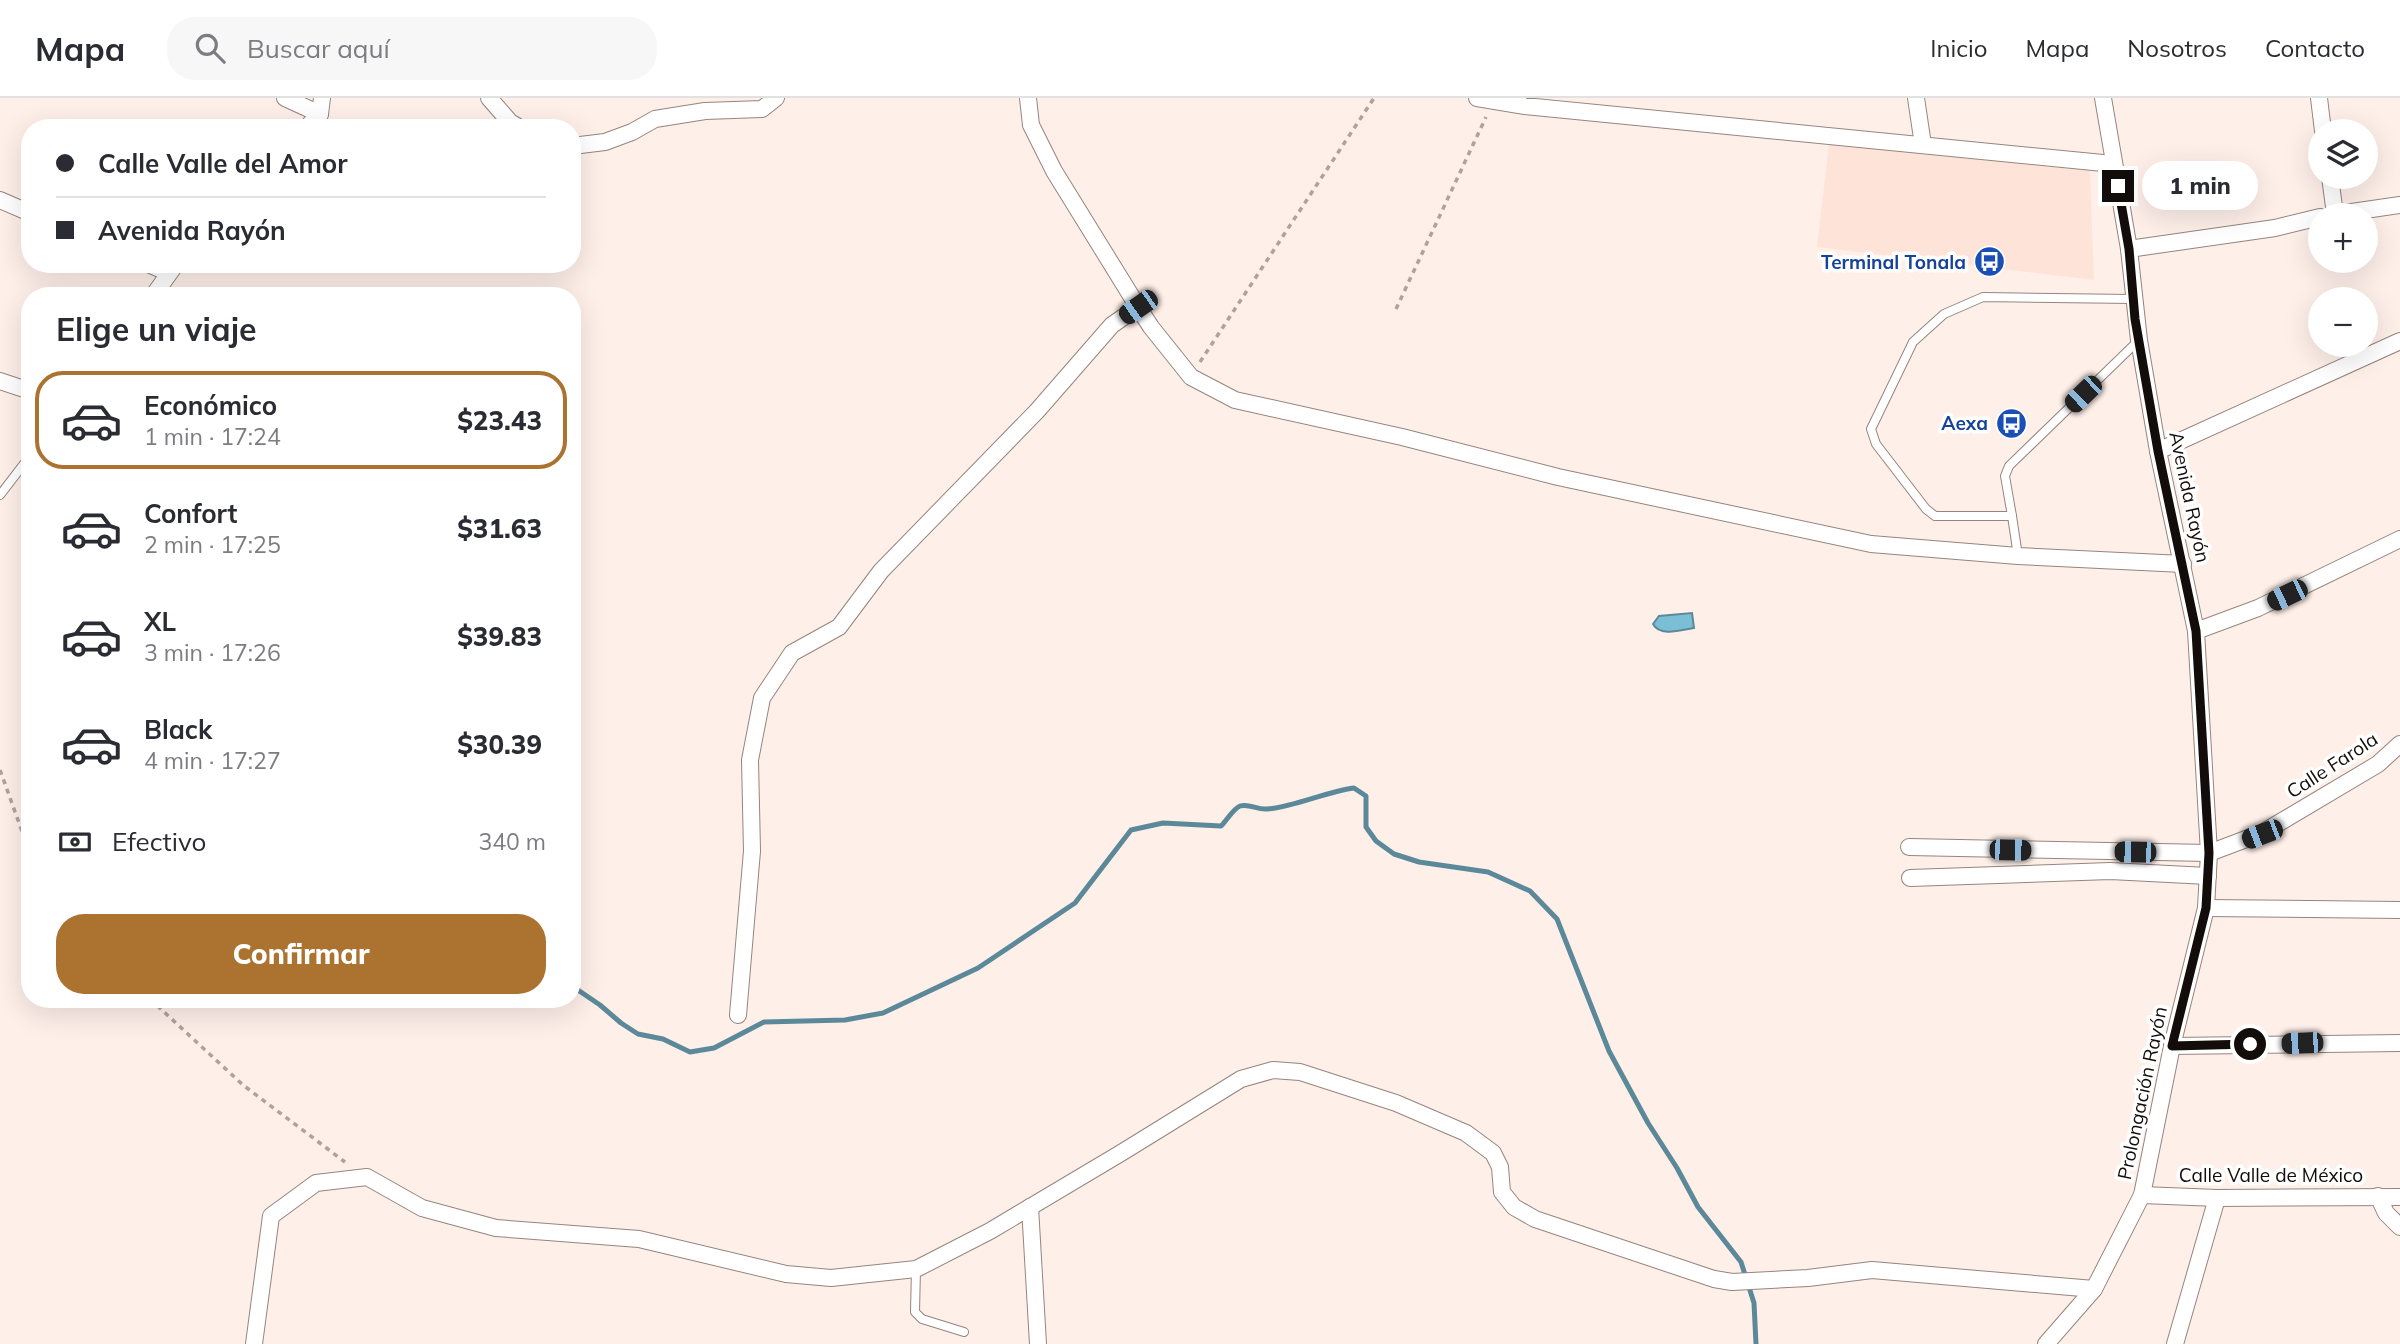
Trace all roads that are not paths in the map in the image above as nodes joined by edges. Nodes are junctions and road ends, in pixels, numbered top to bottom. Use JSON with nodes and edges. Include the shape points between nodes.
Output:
{"nodes":[{"id":1,"x":285,"y":98,"type":"edge"},
{"id":2,"x":489,"y":98,"type":"edge"},
{"id":3,"x":776,"y":98,"type":"edge"},
{"id":4,"x":1028,"y":98,"type":"edge"},
{"id":5,"x":1477,"y":98,"type":"edge"},
{"id":6,"x":1916,"y":98,"type":"edge"},
{"id":7,"x":2103,"y":98,"type":"edge"},
{"id":8,"x":2319,"y":98,"type":"edge"},
{"id":9,"x":1525,"y":102,"type":"edge"},
{"id":10,"x":321,"y":106,"type":"edge"},
{"id":11,"x":507,"y":119,"type":"edge"},
{"id":12,"x":2322,"y":119,"type":"edge"},
{"id":13,"x":581,"y":145,"type":"edge"},
{"id":14,"x":1923,"y":145,"type":"junction"},
{"id":15,"x":2113,"y":164,"type":"junction"},
{"id":16,"x":0,"y":200,"type":"edge"},
{"id":17,"x":2400,"y":205,"type":"edge"},
{"id":18,"x":2378,"y":208,"type":"edge"},
{"id":19,"x":21,"y":209,"type":"edge"},
{"id":20,"x":2308,"y":221,"type":"edge"},
{"id":21,"x":2129,"y":249,"type":"junction"},
{"id":22,"x":2133,"y":299,"type":"junction"},
{"id":23,"x":1138,"y":307,"type":"junction"},
{"id":24,"x":2139,"y":340,"type":"junction"},
{"id":25,"x":2400,"y":341,"type":"edge"},
{"id":26,"x":0,"y":381,"type":"edge"},
{"id":27,"x":21,"y":388,"type":"edge"},
{"id":28,"x":2158,"y":451,"type":"junction"},
{"id":29,"x":21,"y":468,"type":"edge"},
{"id":30,"x":0,"y":495,"type":"edge"},
{"id":31,"x":2012,"y":516,"type":"junction"},
{"id":32,"x":2400,"y":539,"type":"edge"},
{"id":33,"x":2018,"y":556,"type":"junction"},
{"id":34,"x":2183,"y":564,"type":"junction"},
{"id":35,"x":2196,"y":631,"type":"junction"},
{"id":36,"x":2400,"y":744,"type":"edge"},
{"id":37,"x":1909,"y":848,"type":"dead end"},
{"id":38,"x":2110,"y":852,"type":"junction"},
{"id":39,"x":2209,"y":853,"type":"junction"},
{"id":40,"x":2110,"y":871,"type":"junction"},
{"id":41,"x":2208,"y":876,"type":"junction"},
{"id":42,"x":1910,"y":878,"type":"dead end"},
{"id":43,"x":2206,"y":908,"type":"junction"},
{"id":44,"x":2400,"y":910,"type":"edge"},
{"id":45,"x":738,"y":1015,"type":"dead end"},
{"id":46,"x":2400,"y":1043,"type":"edge"},
{"id":47,"x":2172,"y":1046,"type":"junction"},
{"id":48,"x":2142,"y":1195,"type":"junction"},
{"id":49,"x":2378,"y":1196,"type":"junction"},
{"id":50,"x":2400,"y":1197,"type":"edge"},
{"id":51,"x":2217,"y":1198,"type":"junction"},
{"id":52,"x":1030,"y":1207,"type":"junction"},
{"id":53,"x":2400,"y":1227,"type":"edge"},
{"id":54,"x":916,"y":1269,"type":"junction"},
{"id":55,"x":2094,"y":1289,"type":"junction"},
{"id":56,"x":964,"y":1332,"type":"dead end"},
{"id":57,"x":254,"y":1344,"type":"edge"},
{"id":58,"x":1038,"y":1344,"type":"edge"},
{"id":59,"x":2046,"y":1344,"type":"edge"},
{"id":60,"x":2175,"y":1344,"type":"edge"}],
"edges":[{"from":1,"to":10,"type":"street"},
{"from":2,"to":11,"type":"street"},
{"from":3,"to":13,"type":"street","via":[[762,109],[655,119],[605,142]]},
{"from":4,"to":23,"type":"street","via":[[1031,125],[1054,171]]},
{"from":5,"to":9,"type":"street"},
{"from":6,"to":14,"type":"street"},
{"from":7,"to":15,"type":"street","name":"Avenida Rayón"},
{"from":8,"to":12,"type":"street"},
{"from":9,"to":14,"type":"street"},
{"from":14,"to":15,"type":"street"},
{"from":15,"to":21,"type":"street","name":"Avenida Rayón"},
{"from":16,"to":19,"type":"street"},
{"from":17,"to":18,"type":"street"},
{"from":20,"to":21,"type":"street"},
{"from":21,"to":22,"type":"street","name":"Avenida Rayón"},
{"from":22,"to":24,"type":"street","name":"Avenida Rayón"},
{"from":22,"to":31,"type":"lane","via":[[1983,297],[1944,314],[1913,342],[1871,429],[1876,444],[1936,516]]},
{"from":23,"to":33,"type":"street","via":[[1191,377],[1235,400],[1558,477],[1871,544]]},
{"from":23,"to":45,"type":"street","via":[[1112,325],[1037,411],[881,571],[839,627],[792,653],[762,698],[750,760],[752,851]]},
{"from":24,"to":28,"type":"street","name":"Avenida Rayón"},
{"from":24,"to":31,"type":"lane","via":[[2009,466],[2005,476]]},
{"from":25,"to":28,"type":"street"},
{"from":26,"to":27,"type":"street"},
{"from":28,"to":34,"type":"street","name":"Avenida Rayón"},
{"from":29,"to":30,"type":"lane"},
{"from":31,"to":33,"type":"lane"},
{"from":32,"to":35,"type":"street","via":[[2258,608]]},
{"from":33,"to":34,"type":"street"},
{"from":34,"to":35,"type":"street","name":"Avenida Rayón"},
{"from":35,"to":39,"type":"street","name":"Avenida Rayón"},
{"from":36,"to":39,"type":"street","name":"Calle Farola","via":[[2378,764],[2262,834]]},
{"from":37,"to":38,"type":"street"},
{"from":38,"to":39,"type":"street"},
{"from":38,"to":40,"type":"street"},
{"from":39,"to":41,"type":"street","name":"Avenida Rayón"},
{"from":40,"to":41,"type":"street"},
{"from":40,"to":42,"type":"street"},
{"from":41,"to":43,"type":"street","name":"Avenida Rayón"},
{"from":43,"to":44,"type":"street"},
{"from":43,"to":47,"type":"street","name":"Prolongación Rayón"},
{"from":46,"to":47,"type":"street"},
{"from":47,"to":48,"type":"street","name":"Prolongación Rayón"},
{"from":48,"to":51,"type":"street","name":"Calle Valle de México"},
{"from":48,"to":55,"type":"street","name":"Prolongación Rayón"},
{"from":49,"to":50,"type":"street","name":"Calle Valle de México"},
{"from":49,"to":51,"type":"street","name":"Calle Valle de México"},
{"from":49,"to":53,"type":"street"},
{"from":51,"to":60,"type":"street"},
{"from":52,"to":54,"type":"street"},
{"from":52,"to":55,"type":"street","via":[[1241,1079],[1273,1070],[1300,1072],[1395,1103],[1466,1133],[1493,1153],[1500,1167],[1502,1192],[1514,1208],[1535,1219],[1714,1279],[1808,1278],[1872,1270]]},
{"from":52,"to":58,"type":"street"},
{"from":54,"to":56,"type":"lane","via":[[915,1312],[922,1319]]},
{"from":54,"to":57,"type":"street","via":[[831,1278],[786,1274],[639,1239],[496,1227],[422,1208],[367,1177],[316,1183],[271,1216]]},
{"from":55,"to":59,"type":"street","name":"Prolongación Rayón"}]}
